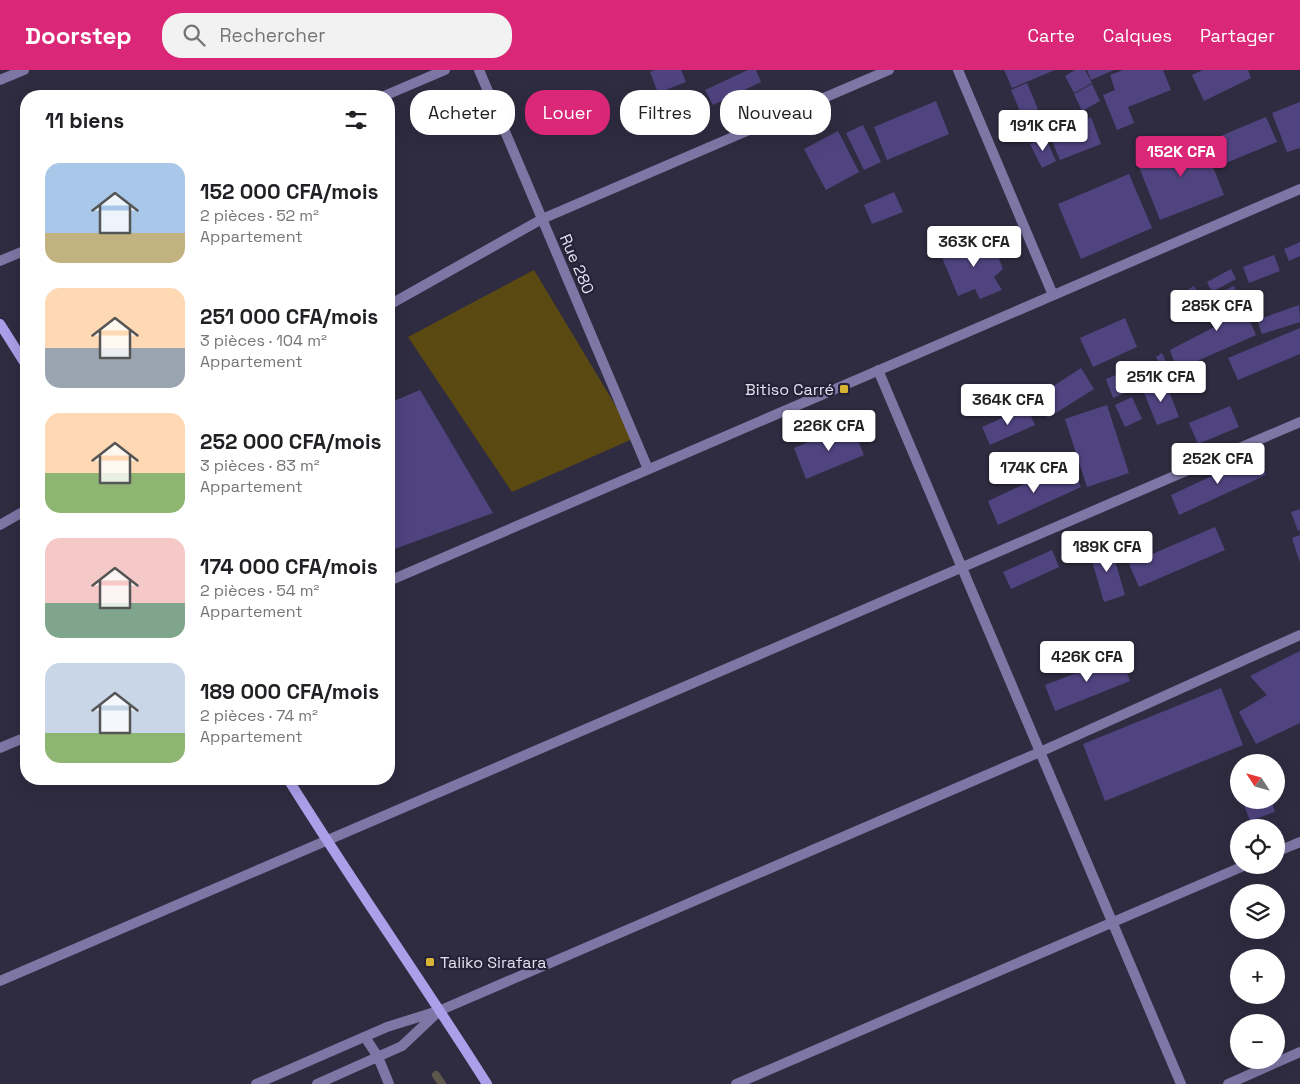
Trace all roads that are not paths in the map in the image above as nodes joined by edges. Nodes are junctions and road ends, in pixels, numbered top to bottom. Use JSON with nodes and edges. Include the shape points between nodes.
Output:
{"nodes":[{"id":1,"x":24,"y":70,"type":"edge"},
{"id":2,"x":445,"y":70,"type":"edge"},
{"id":3,"x":479,"y":70,"type":"edge"},
{"id":4,"x":889,"y":70,"type":"edge"},
{"id":5,"x":958,"y":70,"type":"edge"},
{"id":6,"x":0,"y":80,"type":"edge"},
{"id":7,"x":395,"y":91,"type":"edge"},
{"id":8,"x":1300,"y":189,"type":"edge"},
{"id":9,"x":542,"y":219,"type":"junction"},
{"id":10,"x":20,"y":253,"type":"edge"},
{"id":11,"x":0,"y":262,"type":"edge"},
{"id":12,"x":1053,"y":295,"type":"junction"},
{"id":13,"x":395,"y":302,"type":"edge"},
{"id":14,"x":0,"y":324,"type":"edge"},
{"id":15,"x":20,"y":356,"type":"edge"},
{"id":16,"x":878,"y":370,"type":"junction"},
{"id":17,"x":1300,"y":422,"type":"edge"},
{"id":18,"x":648,"y":469,"type":"junction"},
{"id":19,"x":20,"y":513,"type":"edge"},
{"id":20,"x":0,"y":525,"type":"edge"},
{"id":21,"x":962,"y":568,"type":"junction"},
{"id":22,"x":395,"y":578,"type":"edge"},
{"id":23,"x":1300,"y":635,"type":"edge"},
{"id":24,"x":20,"y":740,"type":"edge"},
{"id":25,"x":0,"y":748,"type":"edge"},
{"id":26,"x":1040,"y":752,"type":"junction"},
{"id":27,"x":292,"y":785,"type":"edge"},
{"id":28,"x":327,"y":841,"type":"junction"},
{"id":29,"x":1300,"y":842,"type":"edge"},
{"id":30,"x":1285,"y":848,"type":"edge"},
{"id":31,"x":1230,"y":872,"type":"edge"},
{"id":32,"x":1112,"y":922,"type":"junction"},
{"id":33,"x":0,"y":981,"type":"edge"},
{"id":34,"x":441,"y":1010,"type":"junction"},
{"id":35,"x":365,"y":1037,"type":"junction"},
{"id":36,"x":1300,"y":1052,"type":"edge"},
{"id":37,"x":378,"y":1057,"type":"junction"},
{"id":38,"x":256,"y":1084,"type":"edge"},
{"id":39,"x":316,"y":1084,"type":"edge"},
{"id":40,"x":389,"y":1084,"type":"edge"},
{"id":41,"x":487,"y":1084,"type":"edge"},
{"id":42,"x":736,"y":1084,"type":"edge"},
{"id":43,"x":1181,"y":1084,"type":"edge"},
{"id":44,"x":1228,"y":1084,"type":"edge"}],
"edges":[{"from":1,"to":6,"type":"street"},
{"from":2,"to":7,"type":"street"},
{"from":3,"to":9,"type":"street","name":"Rue 280"},
{"from":4,"to":9,"type":"street"},
{"from":5,"to":12,"type":"street"},
{"from":8,"to":12,"type":"street"},
{"from":9,"to":13,"type":"street"},
{"from":9,"to":18,"type":"street","name":"Rue 280"},
{"from":10,"to":11,"type":"street"},
{"from":12,"to":16,"type":"street"},
{"from":14,"to":15,"type":"street"},
{"from":16,"to":18,"type":"street"},
{"from":16,"to":21,"type":"street"},
{"from":17,"to":21,"type":"street"},
{"from":18,"to":22,"type":"street"},
{"from":19,"to":20,"type":"street"},
{"from":21,"to":26,"type":"street"},
{"from":21,"to":28,"type":"street"},
{"from":23,"to":26,"type":"street"},
{"from":24,"to":25,"type":"street"},
{"from":26,"to":32,"type":"street"},
{"from":26,"to":34,"type":"street"},
{"from":27,"to":28,"type":"street"},
{"from":28,"to":33,"type":"street"},
{"from":28,"to":34,"type":"street"},
{"from":29,"to":30,"type":"street"},
{"from":31,"to":32,"type":"street"},
{"from":32,"to":42,"type":"street"},
{"from":32,"to":43,"type":"street"},
{"from":34,"to":35,"type":"street"},
{"from":34,"to":37,"type":"street","via":[[402,1046]]},
{"from":34,"to":41,"type":"street"},
{"from":35,"to":37,"type":"street"},
{"from":35,"to":38,"type":"street"},
{"from":36,"to":44,"type":"street"},
{"from":37,"to":39,"type":"street"},
{"from":37,"to":40,"type":"street"}]}
